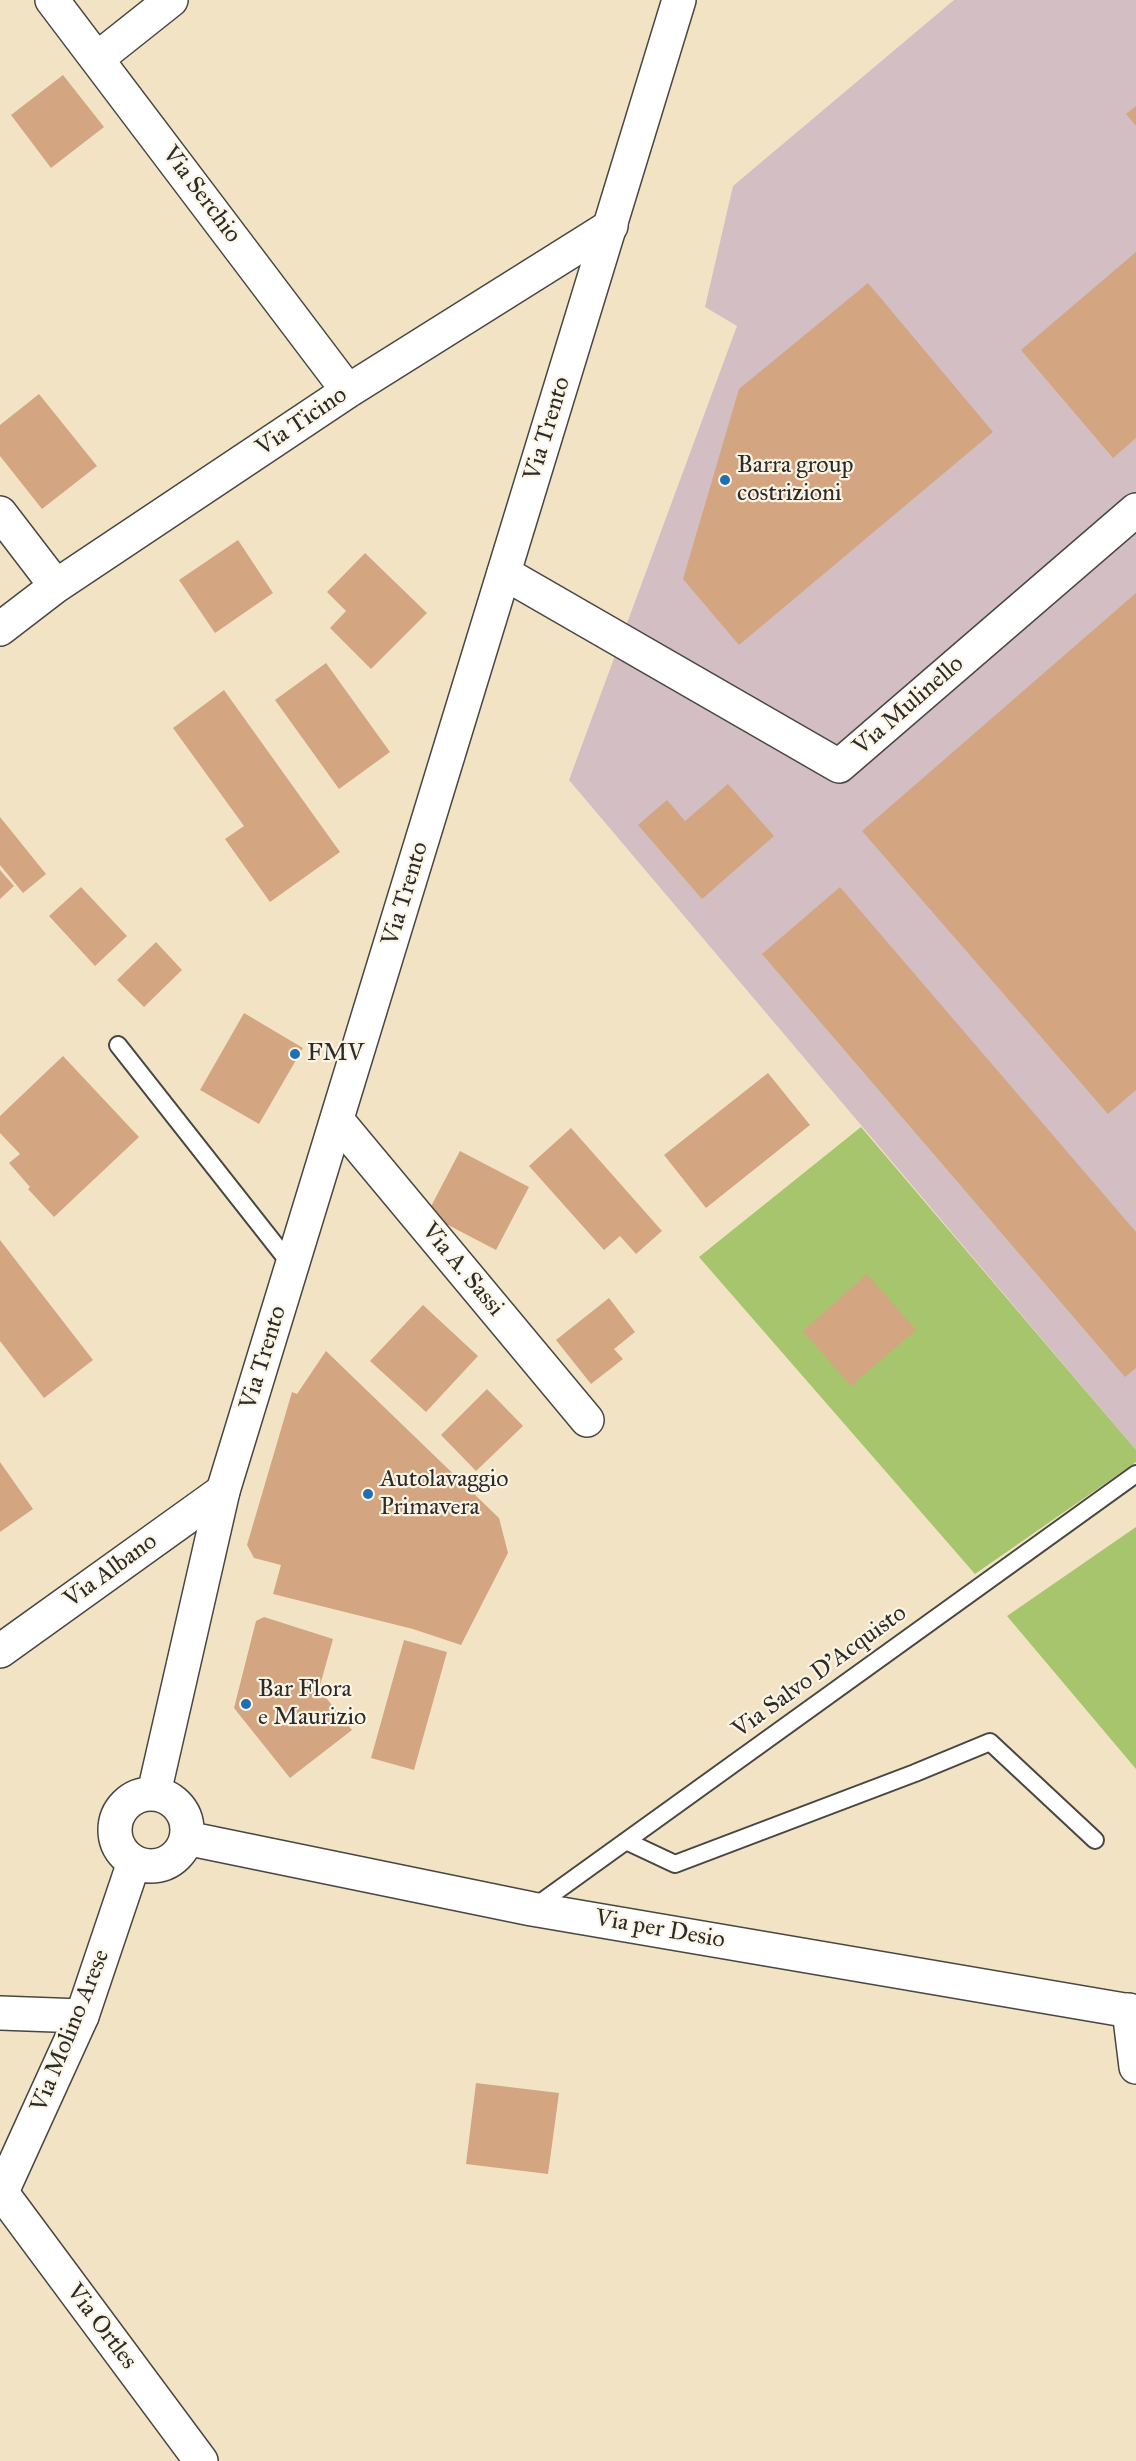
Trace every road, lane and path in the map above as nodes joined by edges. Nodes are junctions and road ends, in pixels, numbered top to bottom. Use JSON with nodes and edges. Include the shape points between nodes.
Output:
{"nodes":[{"id":1,"x":52,"y":0,"type":"edge"},
{"id":2,"x":171,"y":0,"type":"edge"},
{"id":3,"x":679,"y":0,"type":"edge"},
{"id":4,"x":99,"y":58,"type":"junction"},
{"id":5,"x":611,"y":226,"type":"junction"},
{"id":6,"x":348,"y":391,"type":"junction"},
{"id":7,"x":1136,"y":510,"type":"edge"},
{"id":8,"x":0,"y":513,"type":"edge"},
{"id":9,"x":504,"y":573,"type":"junction"},
{"id":10,"x":56,"y":586,"type":"junction"},
{"id":11,"x":0,"y":629,"type":"edge"},
{"id":12,"x":118,"y":1045,"type":"dead end"},
{"id":13,"x":337,"y":1120,"type":"junction"},
{"id":14,"x":292,"y":1266,"type":"junction"},
{"id":15,"x":587,"y":1420,"type":"dead end"},
{"id":16,"x":1136,"y":1474,"type":"edge"},
{"id":17,"x":223,"y":1491,"type":"junction"},
{"id":18,"x":0,"y":1651,"type":"edge"},
{"id":19,"x":154,"y":1793,"type":"junction"},
{"id":20,"x":186,"y":1838,"type":"junction"},
{"id":21,"x":1095,"y":1840,"type":"dead end"},
{"id":22,"x":626,"y":1841,"type":"junction"},
{"id":23,"x":134,"y":1862,"type":"junction"},
{"id":24,"x":532,"y":1909,"type":"junction"},
{"id":25,"x":1132,"y":2011,"type":"edge"},
{"id":26,"x":0,"y":2013,"type":"edge"},
{"id":27,"x":82,"y":2016,"type":"junction"},
{"id":28,"x":1136,"y":2067,"type":"edge"},
{"id":29,"x":1,"y":2195,"type":"edge"},
{"id":30,"x":201,"y":2461,"type":"edge"}],
"edges":[{"from":1,"to":4,"type":"street","name":"Via Serchio"},
{"from":2,"to":4,"type":"street"},
{"from":3,"to":5,"type":"street","name":"Via Trento"},
{"from":4,"to":6,"type":"street","name":"Via Serchio"},
{"from":5,"to":6,"type":"street","name":"Via Ticino"},
{"from":5,"to":9,"type":"street","name":"Via Trento"},
{"from":6,"to":10,"type":"street","name":"Via Ticino"},
{"from":7,"to":9,"type":"street","name":"Via Mulinello","via":[[839,766]]},
{"from":8,"to":10,"type":"street"},
{"from":9,"to":13,"type":"street","name":"Via Trento"},
{"from":10,"to":11,"type":"street","name":"Via Ticino"},
{"from":12,"to":14,"type":"lane"},
{"from":13,"to":14,"type":"street","name":"Via Trento"},
{"from":13,"to":15,"type":"street","name":"Via A. Sassi"},
{"from":14,"to":17,"type":"street","name":"Via Trento"},
{"from":16,"to":22,"type":"lane","name":"Via Salvo D'Acquisto"},
{"from":17,"to":18,"type":"street","name":"Via Albano"},
{"from":17,"to":19,"type":"street","name":"Via Trento"},
{"from":19,"to":20,"type":"street","via":[[169,1798],[180,1808],[187,1822]]},
{"from":19,"to":23,"type":"street","via":[[127,1802],[118,1813],[116,1841]]},
{"from":20,"to":23,"type":"street","via":[[181,1850],[160,1865]]},
{"from":20,"to":24,"type":"street","name":"Via per Desio"},
{"from":21,"to":22,"type":"lane","via":[[990,1742],[675,1864]]},
{"from":22,"to":24,"type":"lane","name":"Via Salvo D'Acquisto"},
{"from":23,"to":27,"type":"street","name":"Via Molino Arese"},
{"from":24,"to":25,"type":"street","name":"Via per Desio"},
{"from":25,"to":28,"type":"street"},
{"from":26,"to":27,"type":"street"},
{"from":27,"to":29,"type":"street","name":"Via Molino Arese"},
{"from":29,"to":30,"type":"street","name":"Via Ortles"}]}
